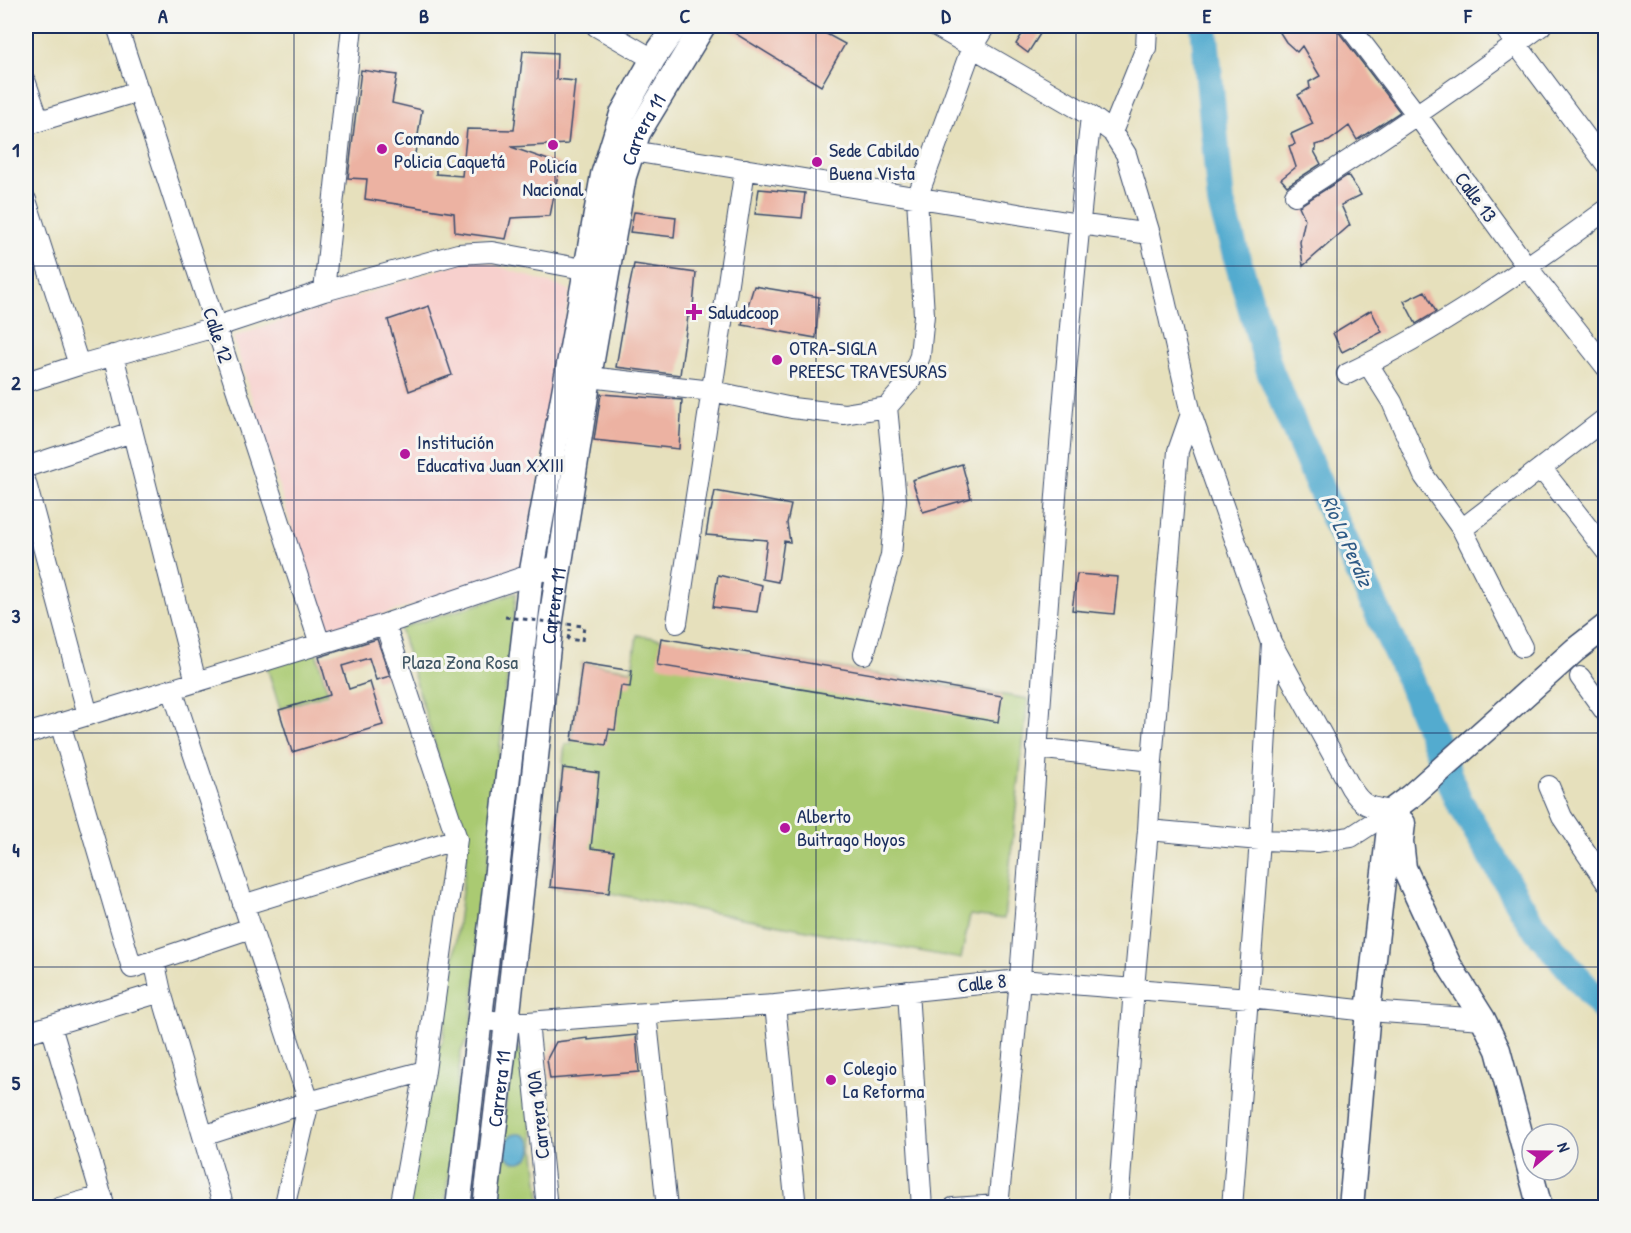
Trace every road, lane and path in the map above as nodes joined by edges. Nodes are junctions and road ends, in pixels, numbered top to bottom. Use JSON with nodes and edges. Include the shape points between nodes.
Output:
{"nodes":[{"id":1,"x":117,"y":26,"type":"edge"},
{"id":2,"x":352,"y":26,"type":"edge"},
{"id":3,"x":596,"y":26,"type":"edge"},
{"id":4,"x":676,"y":26,"type":"edge"},
{"id":5,"x":702,"y":26,"type":"edge"},
{"id":6,"x":936,"y":26,"type":"edge"},
{"id":7,"x":985,"y":26,"type":"edge"},
{"id":8,"x":1147,"y":26,"type":"edge"},
{"id":9,"x":1349,"y":26,"type":"edge"},
{"id":10,"x":1503,"y":26,"type":"edge"},
{"id":11,"x":1541,"y":26,"type":"edge"},
{"id":12,"x":1516,"y":44,"type":"junction"},
{"id":13,"x":972,"y":47,"type":"junction"},
{"id":14,"x":652,"y":59,"type":"junction"},
{"id":15,"x":26,"y":83,"type":"edge"},
{"id":16,"x":139,"y":92,"type":"junction"},
{"id":17,"x":1417,"y":115,"type":"junction"},
{"id":18,"x":1091,"y":116,"type":"junction"},
{"id":19,"x":32,"y":123,"type":"edge"},
{"id":20,"x":1112,"y":132,"type":"junction"},
{"id":21,"x":632,"y":151,"type":"junction"},
{"id":22,"x":1605,"y":164,"type":"edge"},
{"id":23,"x":745,"y":169,"type":"junction"},
{"id":24,"x":1295,"y":195,"type":"dead end"},
{"id":25,"x":917,"y":198,"type":"junction"},
{"id":26,"x":26,"y":200,"type":"edge"},
{"id":27,"x":1605,"y":210,"type":"edge"},
{"id":28,"x":1079,"y":224,"type":"junction"},
{"id":29,"x":1150,"y":234,"type":"junction"},
{"id":30,"x":1527,"y":267,"type":"junction"},
{"id":31,"x":597,"y":272,"type":"junction"},
{"id":32,"x":324,"y":291,"type":"junction"},
{"id":33,"x":215,"y":327,"type":"junction"},
{"id":34,"x":113,"y":355,"type":"junction"},
{"id":35,"x":1368,"y":364,"type":"junction"},
{"id":36,"x":79,"y":365,"type":"junction"},
{"id":37,"x":1605,"y":367,"type":"edge"},
{"id":38,"x":1347,"y":374,"type":"dead end"},
{"id":39,"x":590,"y":377,"type":"junction"},
{"id":40,"x":26,"y":382,"type":"edge"},
{"id":41,"x":712,"y":392,"type":"junction"},
{"id":42,"x":887,"y":407,"type":"junction"},
{"id":43,"x":1191,"y":414,"type":"junction"},
{"id":44,"x":1605,"y":418,"type":"edge"},
{"id":45,"x":132,"y":432,"type":"junction"},
{"id":46,"x":26,"y":467,"type":"edge"},
{"id":47,"x":1541,"y":468,"type":"junction"},
{"id":48,"x":26,"y":483,"type":"edge"},
{"id":49,"x":1462,"y":529,"type":"junction"},
{"id":50,"x":1605,"y":551,"type":"edge"},
{"id":51,"x":559,"y":566,"type":"junction"},
{"id":52,"x":531,"y":576,"type":"junction"},
{"id":53,"x":505,"y":617,"type":"dead end"},
{"id":54,"x":677,"y":623,"type":"dead end"},
{"id":55,"x":385,"y":624,"type":"junction"},
{"id":56,"x":1605,"y":626,"type":"edge"},
{"id":57,"x":570,"y":629,"type":"dead end"},
{"id":58,"x":1271,"y":642,"type":"junction"},
{"id":59,"x":320,"y":644,"type":"junction"},
{"id":60,"x":1522,"y":647,"type":"dead end"},
{"id":61,"x":864,"y":654,"type":"dead end"},
{"id":62,"x":1580,"y":677,"type":"dead end"},
{"id":63,"x":196,"y":682,"type":"junction"},
{"id":64,"x":172,"y":689,"type":"junction"},
{"id":65,"x":1605,"y":713,"type":"edge"},
{"id":66,"x":88,"y":715,"type":"junction"},
{"id":67,"x":60,"y":723,"type":"junction"},
{"id":68,"x":26,"y":734,"type":"edge"},
{"id":69,"x":1036,"y":748,"type":"junction"},
{"id":70,"x":1152,"y":761,"type":"junction"},
{"id":71,"x":1549,"y":786,"type":"dead end"},
{"id":72,"x":1403,"y":802,"type":"junction"},
{"id":73,"x":1148,"y":830,"type":"junction"},
{"id":74,"x":457,"y":839,"type":"junction"},
{"id":75,"x":1260,"y":840,"type":"junction"},
{"id":76,"x":1605,"y":882,"type":"edge"},
{"id":77,"x":243,"y":905,"type":"junction"},
{"id":78,"x":251,"y":928,"type":"junction"},
{"id":79,"x":154,"y":960,"type":"junction"},
{"id":80,"x":1020,"y":980,"type":"junction"},
{"id":81,"x":1134,"y":988,"type":"junction"},
{"id":82,"x":908,"y":991,"type":"junction"},
{"id":83,"x":161,"y":992,"type":"junction"},
{"id":84,"x":1249,"y":998,"type":"junction"},
{"id":85,"x":775,"y":1005,"type":"junction"},
{"id":86,"x":1368,"y":1011,"type":"junction"},
{"id":87,"x":646,"y":1013,"type":"junction"},
{"id":88,"x":1483,"y":1019,"type":"junction"},
{"id":89,"x":480,"y":1020,"type":"junction"},
{"id":90,"x":518,"y":1022,"type":"junction"},
{"id":91,"x":51,"y":1026,"type":"junction"},
{"id":92,"x":26,"y":1033,"type":"edge"},
{"id":93,"x":425,"y":1071,"type":"junction"},
{"id":94,"x":309,"y":1102,"type":"junction"},
{"id":95,"x":203,"y":1136,"type":"junction"},
{"id":96,"x":103,"y":1202,"type":"edge"},
{"id":97,"x":998,"y":1206,"type":"edge"},
{"id":98,"x":59,"y":1208,"type":"edge"},
{"id":99,"x":225,"y":1208,"type":"edge"},
{"id":100,"x":284,"y":1208,"type":"edge"},
{"id":101,"x":400,"y":1208,"type":"edge"},
{"id":102,"x":458,"y":1208,"type":"edge"},
{"id":103,"x":485,"y":1208,"type":"edge"},
{"id":104,"x":547,"y":1208,"type":"edge"},
{"id":105,"x":667,"y":1208,"type":"edge"},
{"id":106,"x":796,"y":1208,"type":"edge"},
{"id":107,"x":922,"y":1208,"type":"edge"},
{"id":108,"x":953,"y":1208,"type":"edge"},
{"id":109,"x":1118,"y":1208,"type":"edge"},
{"id":110,"x":1232,"y":1208,"type":"edge"},
{"id":111,"x":1351,"y":1208,"type":"edge"},
{"id":112,"x":1540,"y":1208,"type":"edge"}],
"edges":[{"from":1,"to":16,"type":"street","name":"Calle 12"},
{"from":2,"to":32,"type":"street"},
{"from":3,"to":14,"type":"street"},
{"from":4,"to":14,"type":"main road","name":"Carrera 11"},
{"from":5,"to":21,"type":"main road","name":"Carrera 11","via":[[638,133]]},
{"from":6,"to":13,"type":"street"},
{"from":7,"to":13,"type":"street"},
{"from":8,"to":20,"type":"street","via":[[1146,48]]},
{"from":9,"to":17,"type":"street","name":"Calle 13"},
{"from":10,"to":12,"type":"street"},
{"from":11,"to":12,"type":"street"},
{"from":12,"to":17,"type":"street"},
{"from":12,"to":22,"type":"street"},
{"from":13,"to":18,"type":"street"},
{"from":13,"to":25,"type":"street"},
{"from":14,"to":31,"type":"main road","name":"Carrera 11","via":[[622,114],[603,175]]},
{"from":15,"to":19,"type":"street"},
{"from":16,"to":19,"type":"street"},
{"from":16,"to":33,"type":"street","name":"Calle 12"},
{"from":17,"to":24,"type":"street"},
{"from":17,"to":30,"type":"street","name":"Calle 13"},
{"from":18,"to":20,"type":"street"},
{"from":18,"to":28,"type":"street"},
{"from":20,"to":29,"type":"street","via":[[1126,154]]},
{"from":21,"to":23,"type":"street"},
{"from":21,"to":31,"type":"main road","name":"Carrera 11"},
{"from":23,"to":25,"type":"street"},
{"from":23,"to":41,"type":"street"},
{"from":25,"to":28,"type":"street"},
{"from":25,"to":42,"type":"street","via":[[924,315],[920,356],[910,381]]},
{"from":26,"to":36,"type":"street"},
{"from":27,"to":30,"type":"street"},
{"from":28,"to":29,"type":"street"},
{"from":28,"to":69,"type":"street"},
{"from":29,"to":43,"type":"street"},
{"from":30,"to":35,"type":"street","via":[[1441,324]]},
{"from":30,"to":37,"type":"street","name":"Calle 13"},
{"from":31,"to":32,"type":"street","via":[[492,252],[458,254]]},
{"from":31,"to":39,"type":"main road","name":"Carrera 11"},
{"from":31,"to":52,"type":"main road","name":"Carrera 11"},
{"from":32,"to":33,"type":"street"},
{"from":33,"to":34,"type":"street"},
{"from":33,"to":59,"type":"street","name":"Calle 12"},
{"from":34,"to":36,"type":"street"},
{"from":34,"to":45,"type":"street"},
{"from":35,"to":38,"type":"street"},
{"from":35,"to":49,"type":"street","via":[[1392,402],[1424,476]]},
{"from":36,"to":40,"type":"street"},
{"from":39,"to":41,"type":"street"},
{"from":39,"to":51,"type":"main road","name":"Carrera 11"},
{"from":41,"to":42,"type":"street","via":[[844,414]]},
{"from":41,"to":54,"type":"street"},
{"from":42,"to":61,"type":"street","via":[[896,500],[891,555]]},
{"from":43,"to":58,"type":"street"},
{"from":43,"to":70,"type":"street","via":[[1178,452]]},
{"from":44,"to":47,"type":"street"},
{"from":45,"to":46,"type":"street"},
{"from":45,"to":63,"type":"street"},
{"from":47,"to":49,"type":"street"},
{"from":47,"to":50,"type":"street"},
{"from":48,"to":66,"type":"street"},
{"from":49,"to":60,"type":"street"},
{"from":51,"to":52,"type":"street"},
{"from":51,"to":90,"type":"main road","name":"Carrera 11","via":[[549,632]]},
{"from":52,"to":55,"type":"street"},
{"from":52,"to":89,"type":"main road","name":"Carrera 11"},
{"from":53,"to":57,"type":"path","bridge":true,"via":[[584,626],[582,641],[568,639]]},
{"from":55,"to":59,"type":"street"},
{"from":55,"to":74,"type":"street"},
{"from":56,"to":72,"type":"main road"},
{"from":58,"to":72,"type":"street","via":[[1359,801],[1371,808]]},
{"from":58,"to":75,"type":"street"},
{"from":59,"to":63,"type":"street"},
{"from":62,"to":65,"type":"street"},
{"from":63,"to":64,"type":"street"},
{"from":64,"to":66,"type":"street"},
{"from":64,"to":77,"type":"street"},
{"from":66,"to":67,"type":"street"},
{"from":67,"to":68,"type":"street"},
{"from":67,"to":79,"type":"street","via":[[132,968]]},
{"from":69,"to":70,"type":"street"},
{"from":69,"to":80,"type":"street"},
{"from":70,"to":73,"type":"street"},
{"from":71,"to":76,"type":"street","via":[[1562,817]]},
{"from":72,"to":75,"type":"street","via":[[1351,837],[1316,842]]},
{"from":72,"to":86,"type":"main road"},
{"from":72,"to":88,"type":"main road","via":[[1404,868],[1449,965]]},
{"from":73,"to":75,"type":"street"},
{"from":73,"to":81,"type":"street"},
{"from":74,"to":77,"type":"street"},
{"from":74,"to":93,"type":"street"},
{"from":75,"to":84,"type":"street"},
{"from":77,"to":78,"type":"street"},
{"from":78,"to":79,"type":"street"},
{"from":78,"to":94,"type":"street"},
{"from":79,"to":83,"type":"street"},
{"from":80,"to":81,"type":"street","name":"Calle 8"},
{"from":80,"to":82,"type":"street","name":"Calle 8"},
{"from":80,"to":97,"type":"street"},
{"from":81,"to":84,"type":"street","name":"Calle 8"},
{"from":81,"to":109,"type":"street"},
{"from":82,"to":85,"type":"street","name":"Calle 8"},
{"from":82,"to":107,"type":"street"},
{"from":83,"to":91,"type":"street"},
{"from":83,"to":95,"type":"street"},
{"from":84,"to":86,"type":"street","name":"Calle 8"},
{"from":84,"to":110,"type":"street"},
{"from":85,"to":87,"type":"street","name":"Calle 8"},
{"from":85,"to":106,"type":"street"},
{"from":86,"to":88,"type":"street","name":"Calle 8"},
{"from":86,"to":111,"type":"main road"},
{"from":87,"to":90,"type":"street","name":"Calle 8"},
{"from":87,"to":105,"type":"street"},
{"from":88,"to":112,"type":"main road","via":[[1498,1050]]},
{"from":89,"to":90,"type":"street","name":"Calle 8"},
{"from":89,"to":102,"type":"main road","name":"Carrera 11"},
{"from":90,"to":103,"type":"main road","name":"Carrera 11"},
{"from":90,"to":104,"type":"street","name":"Carrera 10A"},
{"from":91,"to":92,"type":"street"},
{"from":91,"to":96,"type":"street"},
{"from":93,"to":94,"type":"street"},
{"from":93,"to":101,"type":"street"},
{"from":94,"to":95,"type":"street"},
{"from":94,"to":100,"type":"street"},
{"from":95,"to":99,"type":"street"},
{"from":96,"to":98,"type":"street"},
{"from":97,"to":108,"type":"street"}]}
